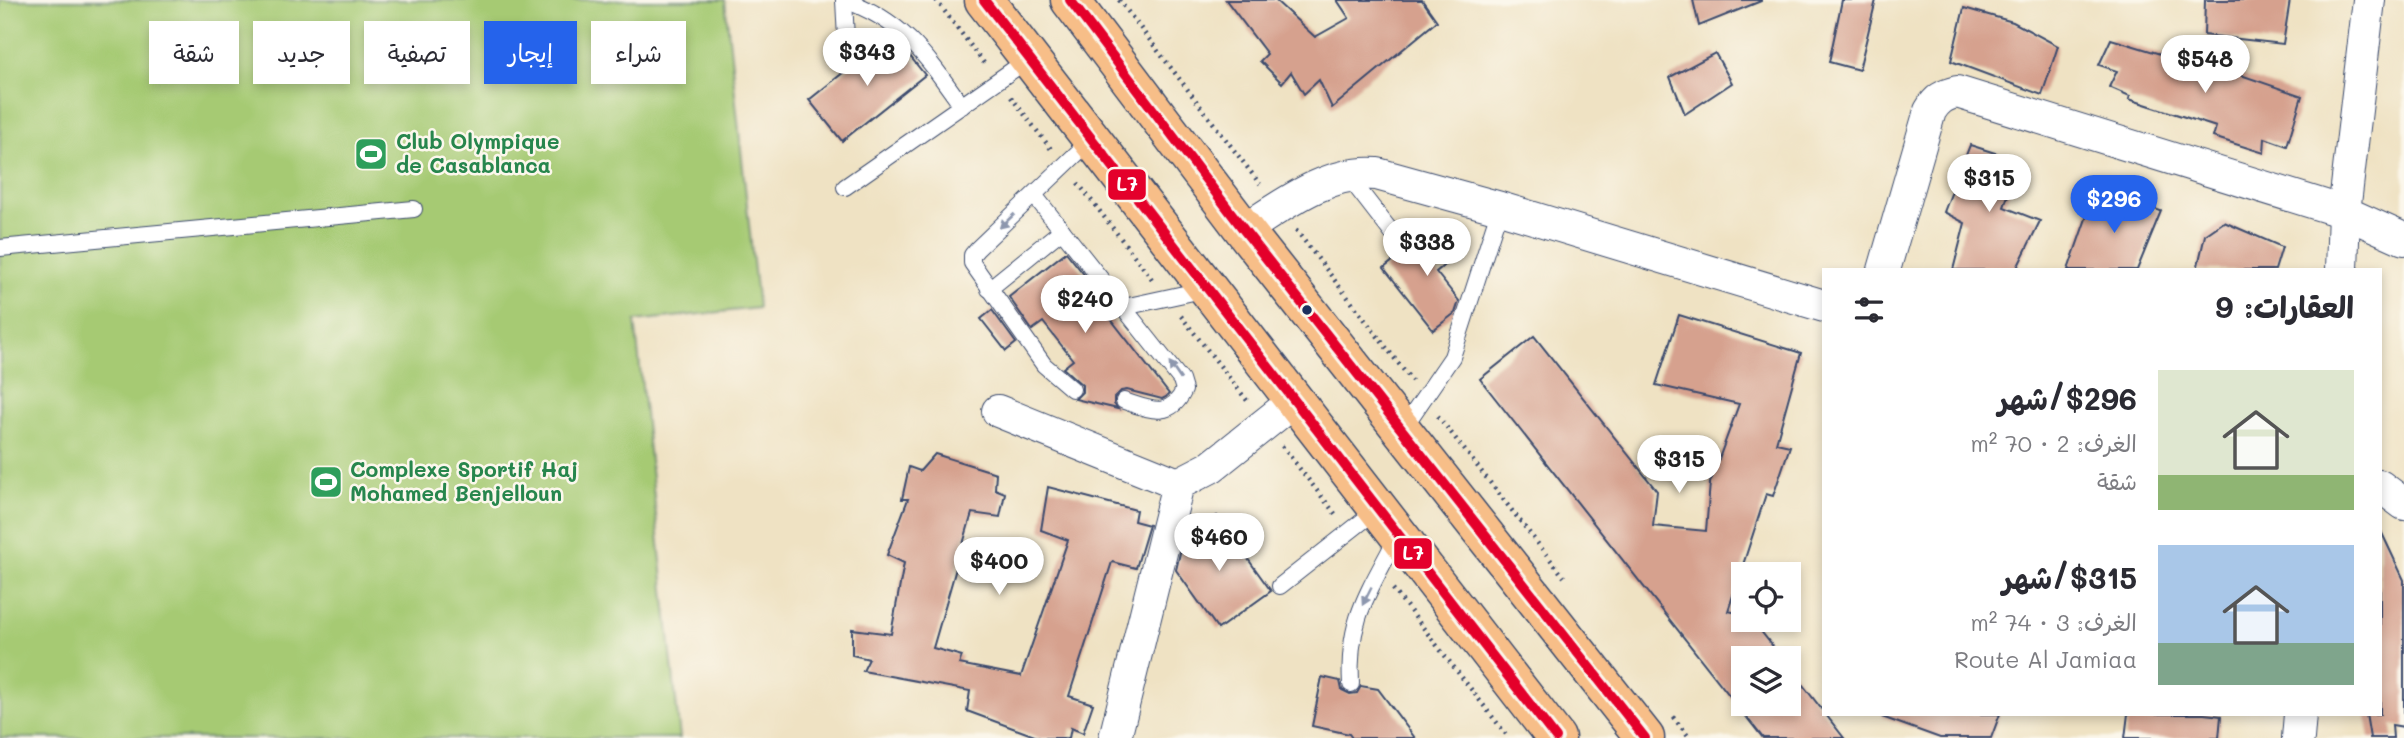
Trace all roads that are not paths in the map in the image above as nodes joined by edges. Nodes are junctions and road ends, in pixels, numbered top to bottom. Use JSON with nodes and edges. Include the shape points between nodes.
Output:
{"nodes":[{"id":1,"x":844,"y":0,"type":"edge"},
{"id":2,"x":984,"y":0,"type":"edge"},
{"id":3,"x":1070,"y":0,"type":"edge"},
{"id":4,"x":2369,"y":0,"type":"edge"},
{"id":5,"x":847,"y":58,"type":"dead end"},
{"id":6,"x":1030,"y":58,"type":"junction"},
{"id":7,"x":962,"y":106,"type":"junction"},
{"id":8,"x":1092,"y":139,"type":"junction"},
{"id":9,"x":1348,"y":176,"type":"junction"},
{"id":10,"x":845,"y":187,"type":"dead end"},
{"id":11,"x":1034,"y":195,"type":"junction"},
{"id":12,"x":1500,"y":208,"type":"junction"},
{"id":13,"x":414,"y":209,"type":"dead end"},
{"id":14,"x":2344,"y":212,"type":"junction"},
{"id":15,"x":1062,"y":230,"type":"junction"},
{"id":16,"x":1244,"y":230,"type":"junction"},
{"id":17,"x":2404,"y":239,"type":"edge"},
{"id":18,"x":0,"y":248,"type":"edge"},
{"id":19,"x":1406,"y":251,"type":"dead end"},
{"id":20,"x":1885,"y":268,"type":"edge"},
{"id":21,"x":2342,"y":268,"type":"edge"},
{"id":22,"x":989,"y":289,"type":"junction"},
{"id":23,"x":1207,"y":289,"type":"junction"},
{"id":24,"x":1822,"y":305,"type":"edge"},
{"id":25,"x":1124,"y":307,"type":"junction"},
{"id":26,"x":1072,"y":389,"type":"dead end"},
{"id":27,"x":1124,"y":401,"type":"dead end"},
{"id":28,"x":998,"y":411,"type":"dead end"},
{"id":29,"x":1280,"y":413,"type":"junction"},
{"id":30,"x":1402,"y":430,"type":"junction"},
{"id":31,"x":1178,"y":484,"type":"junction"},
{"id":32,"x":2382,"y":488,"type":"edge"},
{"id":33,"x":2404,"y":504,"type":"edge"},
{"id":34,"x":1375,"y":525,"type":"junction"},
{"id":35,"x":1280,"y":586,"type":"dead end"},
{"id":36,"x":1351,"y":684,"type":"dead end"},
{"id":37,"x":2300,"y":716,"type":"edge"},
{"id":38,"x":1659,"y":727,"type":"edge"},
{"id":39,"x":1115,"y":738,"type":"edge"},
{"id":40,"x":1556,"y":738,"type":"edge"},
{"id":41,"x":2298,"y":738,"type":"edge"}],
"edges":[{"from":1,"to":5,"type":"lane"},
{"from":1,"to":7,"type":"lane","via":[[881,16],[913,41]]},
{"from":2,"to":6,"type":"main road"},
{"from":3,"to":16,"type":"main road"},
{"from":4,"to":14,"type":"street"},
{"from":6,"to":7,"type":"lane"},
{"from":6,"to":8,"type":"main road"},
{"from":7,"to":10,"type":"lane"},
{"from":8,"to":11,"type":"lane"},
{"from":8,"to":23,"type":"main road"},
{"from":9,"to":12,"type":"street","via":[[1377,174]]},
{"from":9,"to":16,"type":"street","via":[[1310,190]]},
{"from":9,"to":19,"type":"lane"},
{"from":11,"to":15,"type":"lane"},
{"from":11,"to":22,"type":"lane","one_way":true,"via":[[972,256]]},
{"from":12,"to":24,"type":"street"},
{"from":12,"to":30,"type":"lane","via":[[1459,318],[1452,357]]},
{"from":13,"to":18,"type":"lane"},
{"from":14,"to":17,"type":"street"},
{"from":14,"to":20,"type":"street","via":[[1957,92],[1935,102],[1930,111]]},
{"from":14,"to":21,"type":"street"},
{"from":15,"to":22,"type":"lane"},
{"from":15,"to":25,"type":"lane"},
{"from":16,"to":30,"type":"main road"},
{"from":22,"to":26,"type":"lane","via":[[1044,365]]},
{"from":23,"to":25,"type":"lane"},
{"from":23,"to":29,"type":"main road"},
{"from":27,"to":25,"type":"lane","one_way":true,"via":[[1160,411],[1172,407],[1184,390],[1176,371]]},
{"from":28,"to":31,"type":"street"},
{"from":29,"to":31,"type":"street","via":[[1211,467]]},
{"from":29,"to":34,"type":"main road"},
{"from":30,"to":38,"type":"main road"},
{"from":31,"to":39,"type":"street"},
{"from":32,"to":33,"type":"street"},
{"from":34,"to":35,"type":"lane"},
{"from":34,"to":36,"type":"lane","one_way":true,"via":[[1380,572],[1356,622]]},
{"from":34,"to":40,"type":"main road"},
{"from":37,"to":41,"type":"street"}]}
